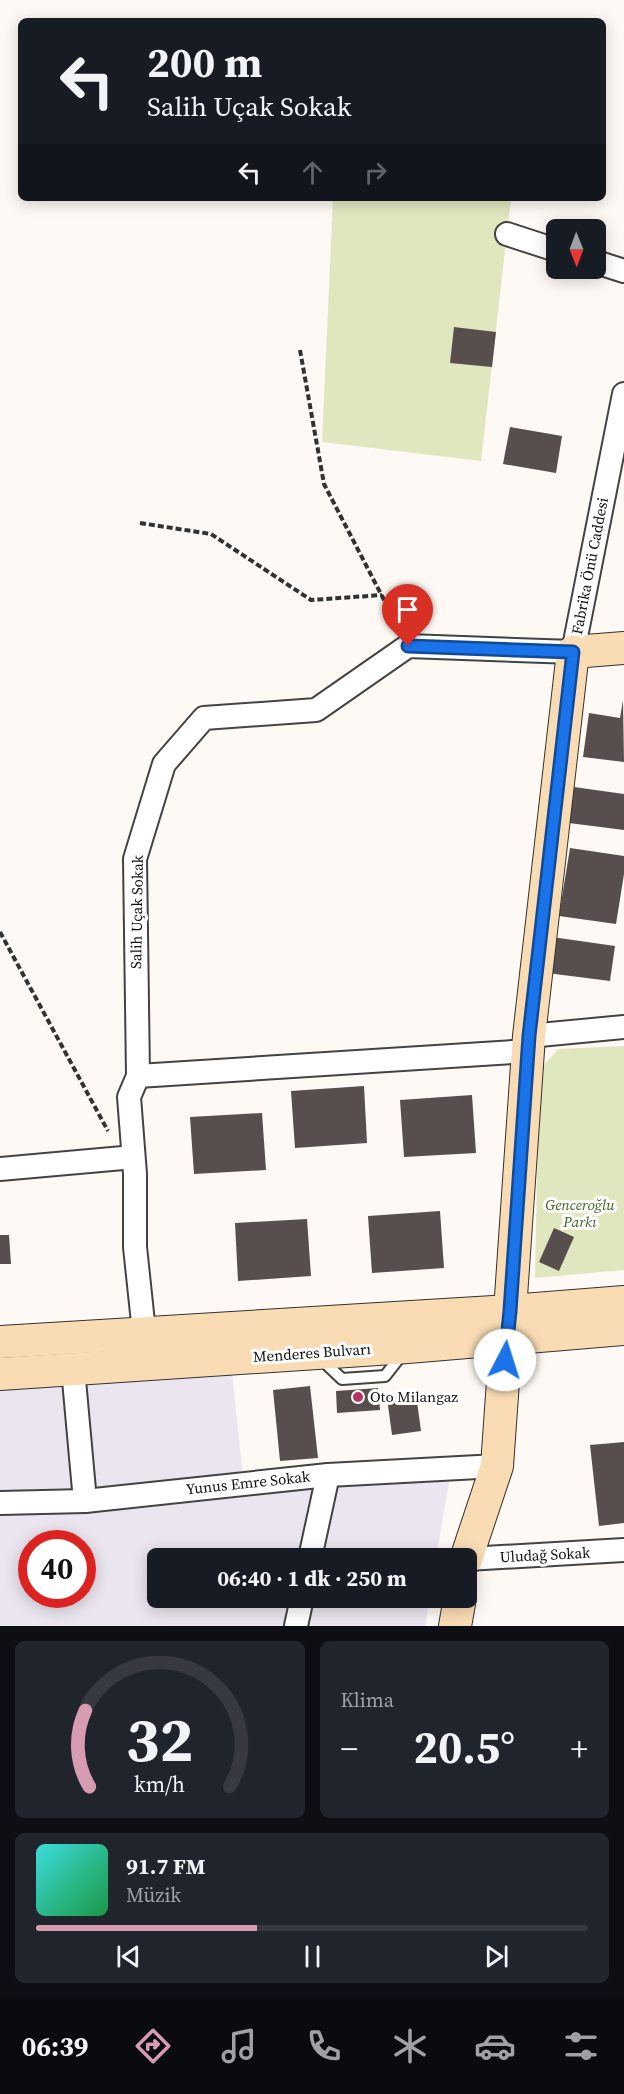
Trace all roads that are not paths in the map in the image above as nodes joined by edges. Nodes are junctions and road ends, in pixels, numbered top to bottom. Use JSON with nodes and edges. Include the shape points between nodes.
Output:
{"nodes":[{"id":1,"x":507,"y":234,"type":"dead end"},
{"id":2,"x":546,"y":247,"type":"edge"},
{"id":3,"x":606,"y":265,"type":"edge"},
{"id":4,"x":624,"y":271,"type":"edge"},
{"id":5,"x":624,"y":394,"type":"edge"},
{"id":6,"x":624,"y":648,"type":"edge"},
{"id":7,"x":573,"y":652,"type":"junction"},
{"id":8,"x":624,"y":1027,"type":"edge"},
{"id":9,"x":529,"y":1044,"type":"junction"},
{"id":10,"x":138,"y":1076,"type":"junction"},
{"id":11,"x":123,"y":1158,"type":"road end"},
{"id":12,"x":0,"y":1169,"type":"edge"},
{"id":13,"x":624,"y":1302,"type":"edge"},
{"id":14,"x":508,"y":1325,"type":"junction"},
{"id":15,"x":624,"y":1329,"type":"edge"},
{"id":16,"x":144,"y":1332,"type":"junction"},
{"id":17,"x":0,"y":1342,"type":"edge"},
{"id":18,"x":73,"y":1369,"type":"junction"},
{"id":19,"x":0,"y":1374,"type":"edge"},
{"id":20,"x":497,"y":1466,"type":"junction"},
{"id":21,"x":328,"y":1475,"type":"junction"},
{"id":22,"x":85,"y":1501,"type":"junction"},
{"id":23,"x":0,"y":1503,"type":"edge"},
{"id":24,"x":312,"y":1548,"type":"edge"},
{"id":25,"x":470,"y":1548,"type":"edge"},
{"id":26,"x":624,"y":1550,"type":"edge"},
{"id":27,"x":477,"y":1558,"type":"edge"},
{"id":28,"x":300,"y":1608,"type":"edge"},
{"id":29,"x":458,"y":1608,"type":"edge"},
{"id":30,"x":296,"y":1626,"type":"edge"},
{"id":31,"x":455,"y":1626,"type":"edge"}],
"edges":[{"from":1,"to":2,"type":"street"},
{"from":3,"to":4,"type":"street"},
{"from":5,"to":7,"type":"street","name":"Fabrika Önü Caddesi"},
{"from":6,"to":7,"type":"main road"},
{"from":7,"to":9,"type":"main road","name":"Fabrika Önü Caddesi"},
{"from":7,"to":10,"type":"street","name":"Salih Uçak Sokak","via":[[408,646],[316,710],[204,718],[164,764],[135,859]]},
{"from":8,"to":9,"type":"street"},
{"from":9,"to":10,"type":"street"},
{"from":9,"to":14,"type":"main road","name":"Fabrika Önü Caddesi"},
{"from":10,"to":16,"type":"street","name":"Salih Uçak Sokak","via":[[129,1097],[135,1246]]},
{"from":11,"to":12,"type":"street"},
{"from":13,"to":14,"type":"main road","name":"Menderes Bulvarı"},
{"from":14,"to":15,"type":"main road","name":"Menderes Bulvarı"},
{"from":14,"to":16,"type":"main road","name":"Menderes Bulvarı"},
{"from":14,"to":18,"type":"main road","name":"Menderes Bulvarı","via":[[408,1347]]},
{"from":14,"to":20,"type":"main road","name":"Fabrika Önü Caddesi"},
{"from":16,"to":17,"type":"main road","name":"Menderes Bulvarı"},
{"from":18,"to":19,"type":"main road","name":"Menderes Bulvarı"},
{"from":18,"to":22,"type":"street"},
{"from":20,"to":21,"type":"street","name":"Yunus Emre Sokak"},
{"from":20,"to":25,"type":"main road","name":"Fabrika Önü Caddesi"},
{"from":21,"to":22,"type":"street","name":"Yunus Emre Sokak"},
{"from":21,"to":24,"type":"street"},
{"from":22,"to":23,"type":"street","name":"Yunus Emre Sokak"},
{"from":26,"to":27,"type":"street","name":"Uludağ Sokak"},
{"from":28,"to":30,"type":"street"},
{"from":29,"to":31,"type":"main road"}]}
